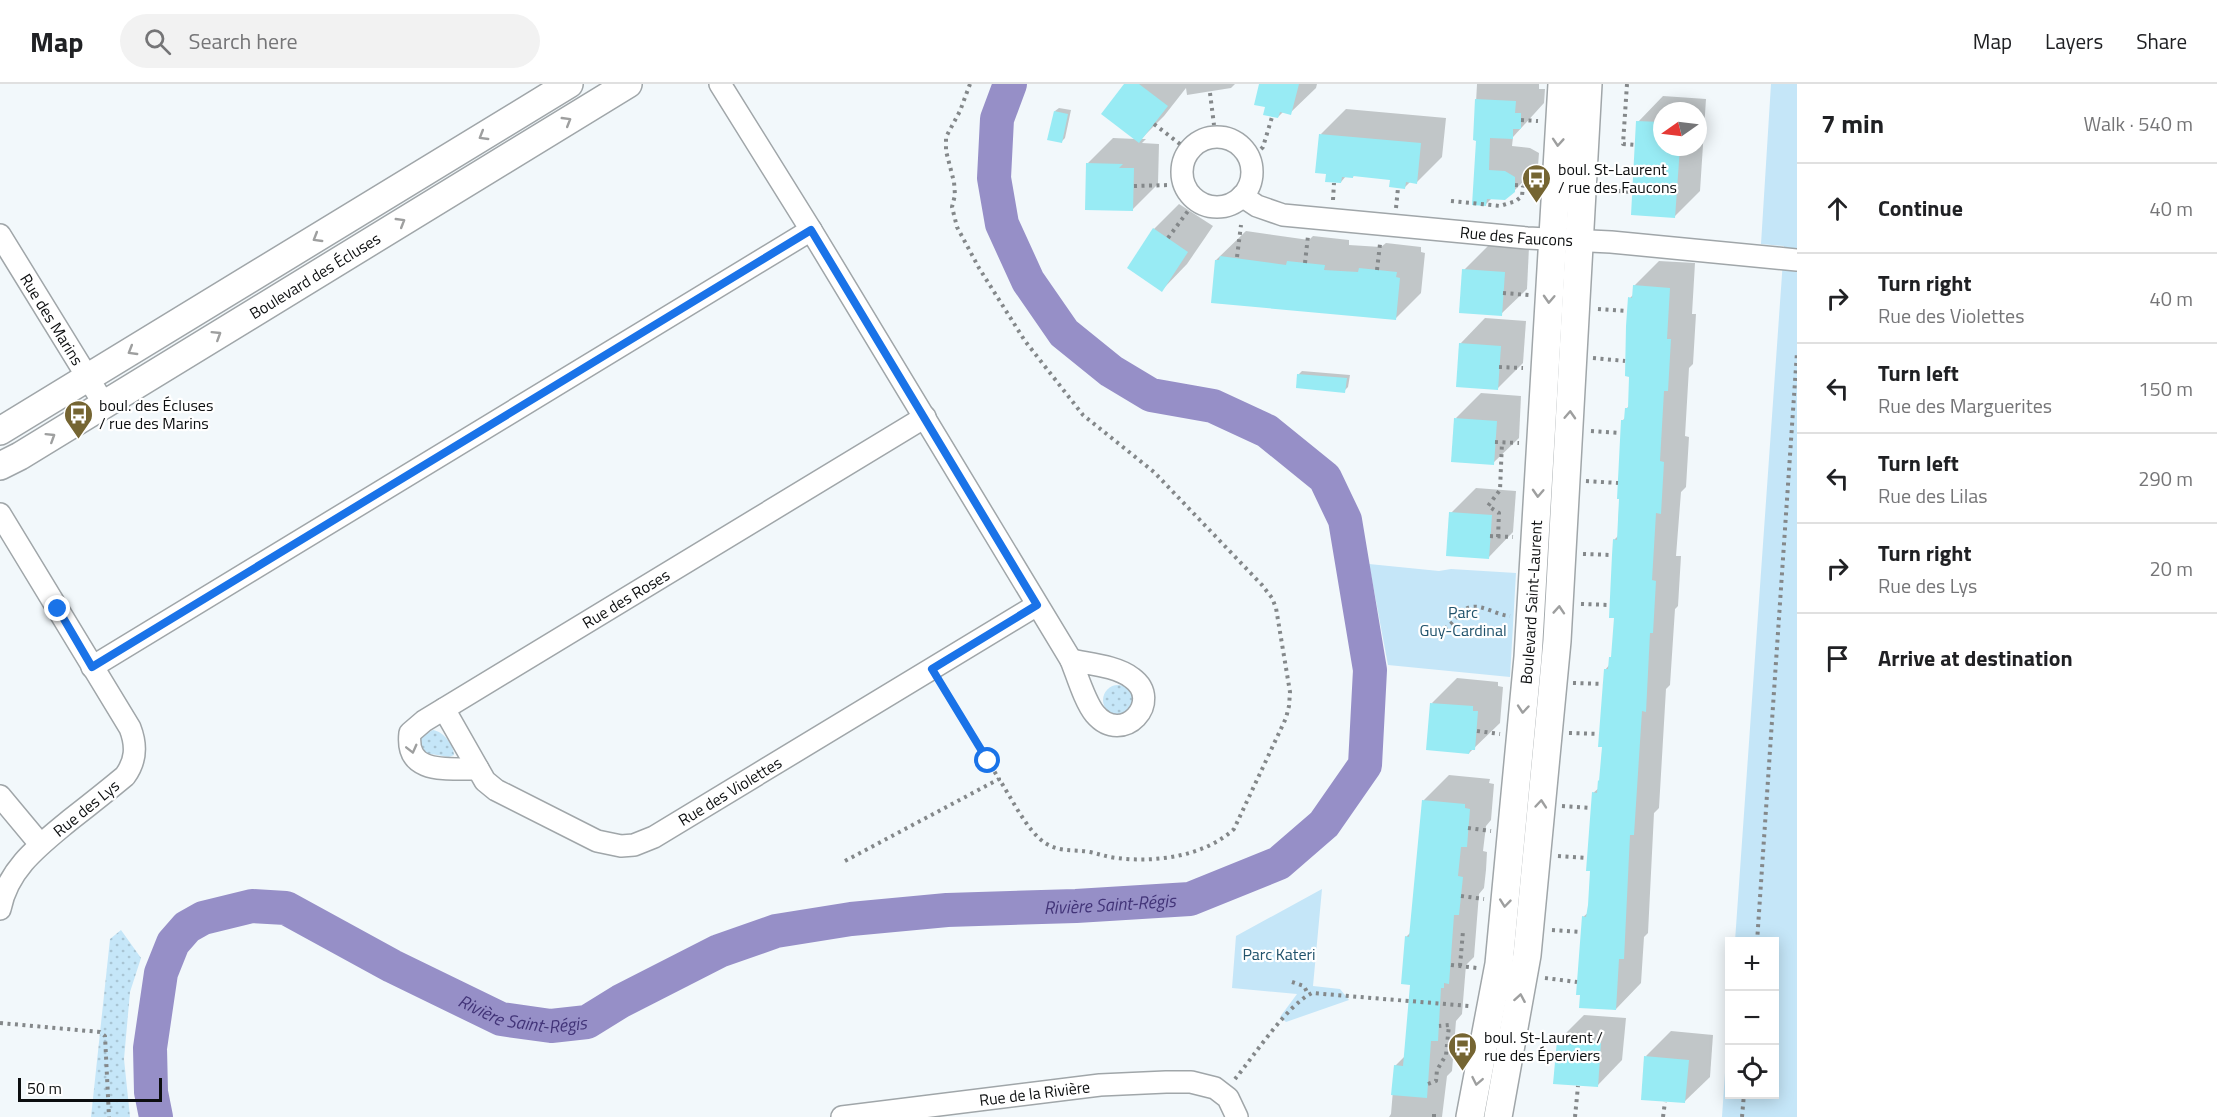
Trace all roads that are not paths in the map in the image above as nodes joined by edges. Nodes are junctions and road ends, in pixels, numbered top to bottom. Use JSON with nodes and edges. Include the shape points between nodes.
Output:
{"nodes":[{"id":1,"x":569,"y":84,"type":"edge"},
{"id":2,"x":627,"y":84,"type":"edge"},
{"id":3,"x":720,"y":84,"type":"edge"},
{"id":4,"x":1562,"y":84,"type":"edge"},
{"id":5,"x":1588,"y":84,"type":"edge"},
{"id":6,"x":1242,"y":196,"type":"dead end"},
{"id":7,"x":349,"y":218,"type":"junction"},
{"id":8,"x":811,"y":230,"type":"junction"},
{"id":9,"x":0,"y":235,"type":"edge"},
{"id":10,"x":1552,"y":240,"type":"junction"},
{"id":11,"x":1580,"y":242,"type":"junction"},
{"id":12,"x":364,"y":244,"type":"junction"},
{"id":13,"x":1797,"y":260,"type":"edge"},
{"id":14,"x":88,"y":378,"type":"junction"},
{"id":15,"x":104,"y":404,"type":"junction"},
{"id":16,"x":925,"y":417,"type":"junction"},
{"id":17,"x":0,"y":431,"type":"edge"},
{"id":18,"x":0,"y":466,"type":"edge"},
{"id":19,"x":0,"y":514,"type":"edge"},
{"id":20,"x":1037,"y":605,"type":"junction"},
{"id":21,"x":1071,"y":660,"type":"dead end"},
{"id":22,"x":92,"y":667,"type":"junction"},
{"id":23,"x":444,"y":709,"type":"junction"},
{"id":24,"x":478,"y":769,"type":"junction"},
{"id":25,"x":0,"y":796,"type":"edge"},
{"id":26,"x":40,"y":844,"type":"junction"},
{"id":27,"x":0,"y":909,"type":"edge"},
{"id":28,"x":1470,"y":1114,"type":"edge"},
{"id":29,"x":842,"y":1117,"type":"edge"},
{"id":30,"x":1237,"y":1117,"type":"edge"},
{"id":31,"x":1499,"y":1117,"type":"edge"}],
"edges":[{"from":1,"to":7,"type":"street","name":"Boulevard des Écluses","one_way":true},
{"from":12,"to":2,"type":"street","name":"Boulevard des Écluses","one_way":true},
{"from":3,"to":8,"type":"street"},
{"from":4,"to":10,"type":"street","name":"Boulevard Saint-Laurent","one_way":true},
{"from":5,"to":11,"type":"street","name":"Boulevard Saint-Laurent"},
{"from":6,"to":10,"type":"street","name":"Rue des Faucons","via":[[1283,215]]},
{"from":7,"to":12,"type":"street"},
{"from":7,"to":14,"type":"street","name":"Boulevard des Écluses","one_way":true},
{"from":8,"to":16,"type":"street"},
{"from":8,"to":22,"type":"street"},
{"from":9,"to":14,"type":"street","name":"Rue des Marins"},
{"from":10,"to":11,"type":"street","name":"Rue des Faucons"},
{"from":10,"to":28,"type":"street","name":"Boulevard Saint-Laurent","one_way":true,"via":[[1528,657],[1499,964]]},
{"from":11,"to":13,"type":"street","name":"Rue des Faucons"},
{"from":31,"to":11,"type":"street","name":"Boulevard Saint-Laurent","one_way":true,"via":[[1527,955],[1555,661]]},
{"from":15,"to":12,"type":"street","name":"Boulevard des Écluses","one_way":true},
{"from":14,"to":15,"type":"street","name":"Rue des Marins"},
{"from":14,"to":17,"type":"street","name":"Boulevard des Écluses"},
{"from":18,"to":15,"type":"street","name":"Boulevard des Écluses","one_way":true},
{"from":16,"to":20,"type":"street"},
{"from":16,"to":23,"type":"street","name":"Rue des Roses"},
{"from":19,"to":22,"type":"street","name":"Rue des Lys"},
{"from":20,"to":21,"type":"street"},
{"from":20,"to":24,"type":"street","name":"Rue des Violettes","via":[[654,837],[633,845],[597,841],[496,790]]},
{"from":22,"to":26,"type":"street","name":"Rue des Lys","via":[[130,728],[135,746],[132,767]]},
{"from":23,"to":24,"type":"street","name":"Rue des Violettes"},
{"from":23,"to":24,"type":"street","name":"Rue des Roses","one_way":true,"via":[[410,734],[415,760],[436,768]]},
{"from":25,"to":26,"type":"street"},
{"from":26,"to":27,"type":"street","name":"Rue des Lys","via":[[11,879]]},
{"from":28,"to":31,"type":"street"},
{"from":29,"to":30,"type":"street","name":"Rue de la Rivière","via":[[1134,1082],[1191,1082],[1227,1089]]}]}
